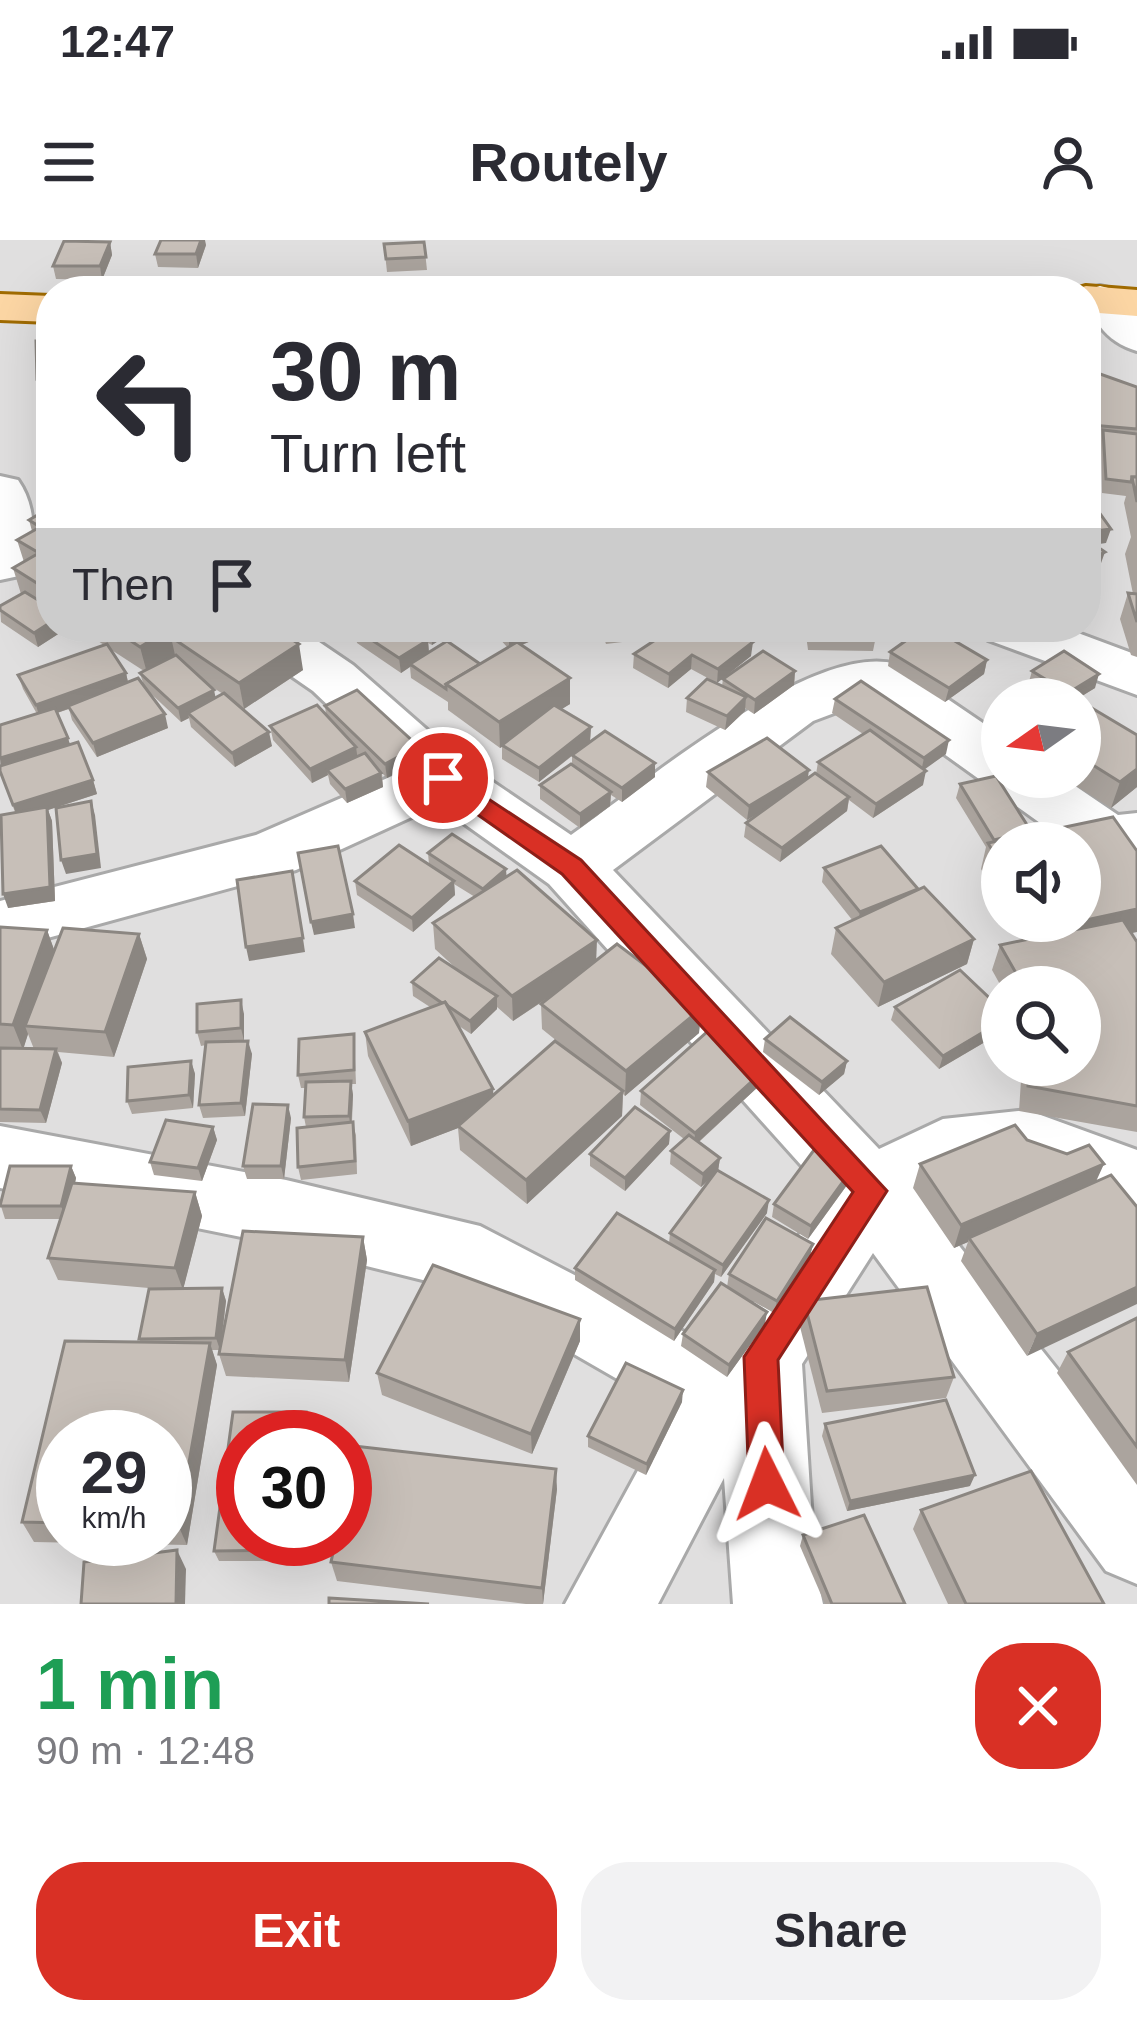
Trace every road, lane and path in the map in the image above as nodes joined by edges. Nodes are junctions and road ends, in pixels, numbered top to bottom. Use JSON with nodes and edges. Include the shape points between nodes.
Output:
{"nodes":[{"id":1,"x":1108,"y":300,"type":"edge"},
{"id":2,"x":0,"y":307,"type":"edge"},
{"id":3,"x":36,"y":308,"type":"edge"},
{"id":4,"x":1137,"y":340,"type":"edge"},
{"id":5,"x":1101,"y":343,"type":"edge"},
{"id":6,"x":0,"y":345,"type":"edge"},
{"id":7,"x":36,"y":346,"type":"edge"},
{"id":8,"x":0,"y":446,"type":"edge"},
{"id":9,"x":36,"y":471,"type":"edge"},
{"id":10,"x":0,"y":490,"type":"edge"},
{"id":11,"x":0,"y":564,"type":"edge"},
{"id":12,"x":281,"y":642,"type":"edge"},
{"id":13,"x":1048,"y":642,"type":"edge"},
{"id":14,"x":1137,"y":676,"type":"edge"},
{"id":15,"x":981,"y":751,"type":"edge"},
{"id":16,"x":443,"y":778,"type":"junction"},
{"id":17,"x":1048,"y":798,"type":"edge"},
{"id":18,"x":1137,"y":836,"type":"edge"},
{"id":19,"x":572,"y":867,"type":"junction"},
{"id":20,"x":0,"y":926,"type":"edge"},
{"id":21,"x":0,"y":1157,"type":"edge"},
{"id":22,"x":1137,"y":1183,"type":"edge"},
{"id":23,"x":871,"y":1191,"type":"junction"},
{"id":24,"x":743,"y":1377,"type":"junction"},
{"id":25,"x":1137,"y":1540,"type":"edge"},
{"id":26,"x":610,"y":1604,"type":"edge"},
{"id":27,"x":778,"y":1604,"type":"edge"}],
"edges":[{"from":1,"to":4,"type":"street"},
{"from":2,"to":3,"type":"main road"},
{"from":4,"to":5,"type":"main road"},
{"from":6,"to":7,"type":"main road"},
{"from":8,"to":9,"type":"street"},
{"from":10,"to":11,"type":"street","via":[[8,508]]},
{"from":12,"to":16,"type":"street"},
{"from":13,"to":14,"type":"street"},
{"from":15,"to":19,"type":"street","via":[[876,677],[792,707]]},
{"from":16,"to":19,"type":"street"},
{"from":16,"to":20,"type":"street","via":[[273,854]]},
{"from":17,"to":18,"type":"street","via":[[1107,839]]},
{"from":19,"to":23,"type":"street"},
{"from":21,"to":24,"type":"street","via":[[480,1260]]},
{"from":22,"to":23,"type":"street","via":[[1027,1141],[943,1150]]},
{"from":23,"to":24,"type":"street"},
{"from":23,"to":25,"type":"street"},
{"from":24,"to":26,"type":"street"},
{"from":24,"to":27,"type":"street"}]}
